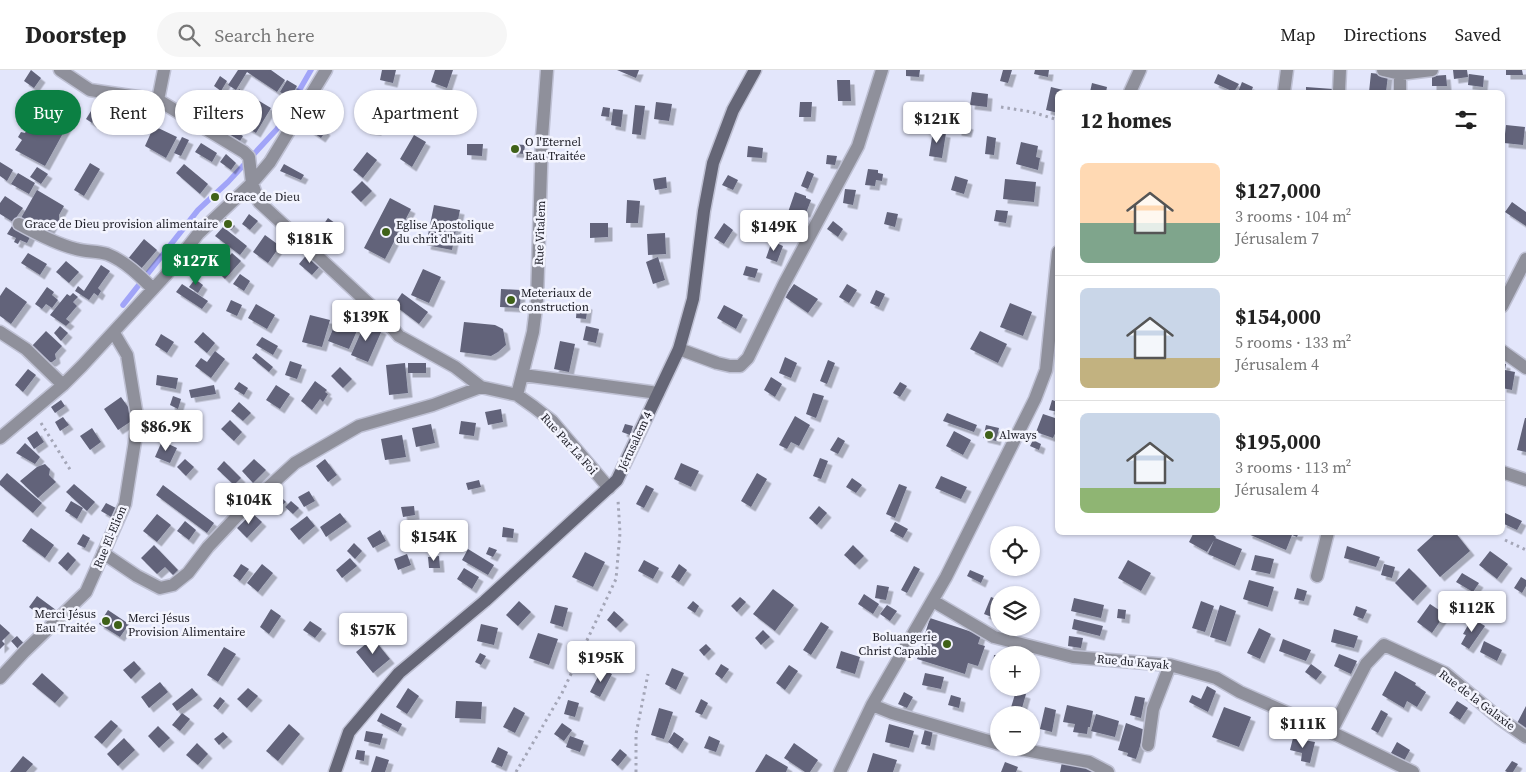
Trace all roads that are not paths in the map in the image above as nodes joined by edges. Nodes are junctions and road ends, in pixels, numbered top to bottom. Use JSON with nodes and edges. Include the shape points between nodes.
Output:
{"nodes":[{"id":1,"x":60,"y":70,"type":"edge"},
{"id":2,"x":164,"y":70,"type":"edge"},
{"id":3,"x":326,"y":70,"type":"edge"},
{"id":4,"x":547,"y":70,"type":"edge"},
{"id":5,"x":755,"y":70,"type":"edge"},
{"id":6,"x":882,"y":70,"type":"edge"},
{"id":7,"x":1140,"y":70,"type":"edge"},
{"id":8,"x":1287,"y":70,"type":"edge"},
{"id":9,"x":1340,"y":70,"type":"edge"},
{"id":10,"x":1383,"y":70,"type":"edge"},
{"id":11,"x":1432,"y":70,"type":"edge"},
{"id":12,"x":1400,"y":72,"type":"edge"},
{"id":13,"x":91,"y":90,"type":"edge"},
{"id":14,"x":160,"y":90,"type":"edge"},
{"id":15,"x":1131,"y":90,"type":"edge"},
{"id":16,"x":1284,"y":90,"type":"edge"},
{"id":17,"x":1339,"y":90,"type":"edge"},
{"id":18,"x":1400,"y":90,"type":"edge"},
{"id":19,"x":165,"y":104,"type":"edge"},
{"id":20,"x":252,"y":183,"type":"junction"},
{"id":21,"x":19,"y":224,"type":"dead end"},
{"id":22,"x":1526,"y":259,"type":"edge"},
{"id":23,"x":153,"y":289,"type":"junction"},
{"id":24,"x":1505,"y":300,"type":"edge"},
{"id":25,"x":1055,"y":312,"type":"edge"},
{"id":26,"x":0,"y":332,"type":"edge"},
{"id":27,"x":114,"y":333,"type":"junction"},
{"id":28,"x":679,"y":349,"type":"junction"},
{"id":29,"x":1505,"y":353,"type":"edge"},
{"id":30,"x":1526,"y":368,"type":"edge"},
{"id":31,"x":1052,"y":371,"type":"edge"},
{"id":32,"x":523,"y":375,"type":"junction"},
{"id":33,"x":63,"y":385,"type":"junction"},
{"id":34,"x":481,"y":387,"type":"junction"},
{"id":35,"x":658,"y":393,"type":"junction"},
{"id":36,"x":517,"y":395,"type":"junction"},
{"id":37,"x":0,"y":438,"type":"edge"},
{"id":38,"x":1505,"y":473,"type":"edge"},
{"id":39,"x":1526,"y":480,"type":"edge"},
{"id":40,"x":613,"y":484,"type":"junction"},
{"id":41,"x":1327,"y":535,"type":"edge"},
{"id":42,"x":103,"y":553,"type":"junction"},
{"id":43,"x":1317,"y":576,"type":"dead end"},
{"id":44,"x":932,"y":600,"type":"junction"},
{"id":45,"x":1170,"y":665,"type":"junction"},
{"id":46,"x":0,"y":678,"type":"edge"},
{"id":47,"x":872,"y":705,"type":"junction"},
{"id":48,"x":1331,"y":732,"type":"junction"},
{"id":49,"x":1526,"y":737,"type":"edge"},
{"id":50,"x":990,"y":741,"type":"edge"},
{"id":51,"x":1148,"y":745,"type":"dead end"},
{"id":52,"x":1040,"y":753,"type":"edge"},
{"id":53,"x":335,"y":772,"type":"edge"},
{"id":54,"x":840,"y":772,"type":"edge"},
{"id":55,"x":1108,"y":772,"type":"edge"},
{"id":56,"x":1412,"y":772,"type":"edge"}],
"edges":[{"from":1,"to":13,"type":"street","name":"Rue Par La Foi"},
{"from":2,"to":14,"type":"street"},
{"from":3,"to":20,"type":"street","via":[[270,162]]},
{"from":4,"to":32,"type":"street","name":"Rue Vitalem","via":[[538,300]]},
{"from":5,"to":28,"type":"street","name":"Jérusalem 4","via":[[732,110],[713,163],[692,299]]},
{"from":6,"to":28,"type":"street","via":[[858,146],[748,358],[740,366],[730,366]]},
{"from":7,"to":15,"type":"street"},
{"from":8,"to":16,"type":"street"},
{"from":9,"to":17,"type":"street"},
{"from":10,"to":12,"type":"street"},
{"from":11,"to":12,"type":"street"},
{"from":12,"to":18,"type":"street"},
{"from":19,"to":20,"type":"street","name":"Rue Par La Foi","via":[[249,157]]},
{"from":20,"to":23,"type":"street","via":[[198,234]]},
{"from":20,"to":34,"type":"street","name":"Rue Par La Foi","via":[[259,202],[381,315],[399,336],[455,367]]},
{"from":21,"to":23,"type":"street","via":[[76,249],[106,254]]},
{"from":22,"to":24,"type":"street"},
{"from":23,"to":27,"type":"street"},
{"from":25,"to":31,"type":"street"},
{"from":26,"to":33,"type":"street","via":[[26,349]]},
{"from":27,"to":33,"type":"street"},
{"from":27,"to":42,"type":"street","name":"Rue El-Elion","via":[[127,355],[138,422],[125,504]]},
{"from":28,"to":35,"type":"street","name":"Jérusalem 4"},
{"from":29,"to":30,"type":"street"},
{"from":31,"to":44,"type":"street"},
{"from":32,"to":35,"type":"street"},
{"from":32,"to":36,"type":"street","name":"Rue Vitalem"},
{"from":33,"to":37,"type":"street"},
{"from":34,"to":36,"type":"street","name":"Rue Par La Foi"},
{"from":34,"to":42,"type":"street","via":[[433,405],[359,426],[295,463],[240,513],[173,585],[160,588]]},
{"from":35,"to":40,"type":"street","name":"Jérusalem 4"},
{"from":36,"to":40,"type":"street","name":"Rue Par La Foi","via":[[552,421]]},
{"from":38,"to":39,"type":"street"},
{"from":40,"to":53,"type":"street","name":"Jérusalem 4","via":[[485,601],[399,673],[349,732]]},
{"from":41,"to":43,"type":"street"},
{"from":42,"to":46,"type":"street","name":"Rue El-Elion","via":[[86,592]]},
{"from":44,"to":45,"type":"street","name":"Rue du Kayak","via":[[994,637],[1073,657]]},
{"from":44,"to":47,"type":"street"},
{"from":45,"to":48,"type":"street","name":"Rue du Kayak","via":[[1216,678]]},
{"from":45,"to":51,"type":"street","via":[[1154,709]]},
{"from":47,"to":50,"type":"street"},
{"from":47,"to":54,"type":"street"},
{"from":48,"to":49,"type":"street","name":"Rue de la Galaxie","via":[[1366,664],[1384,644],[1445,673]]},
{"from":48,"to":56,"type":"street","name":"Rue du Kayak"},
{"from":52,"to":55,"type":"street","via":[[1089,762]]}]}
